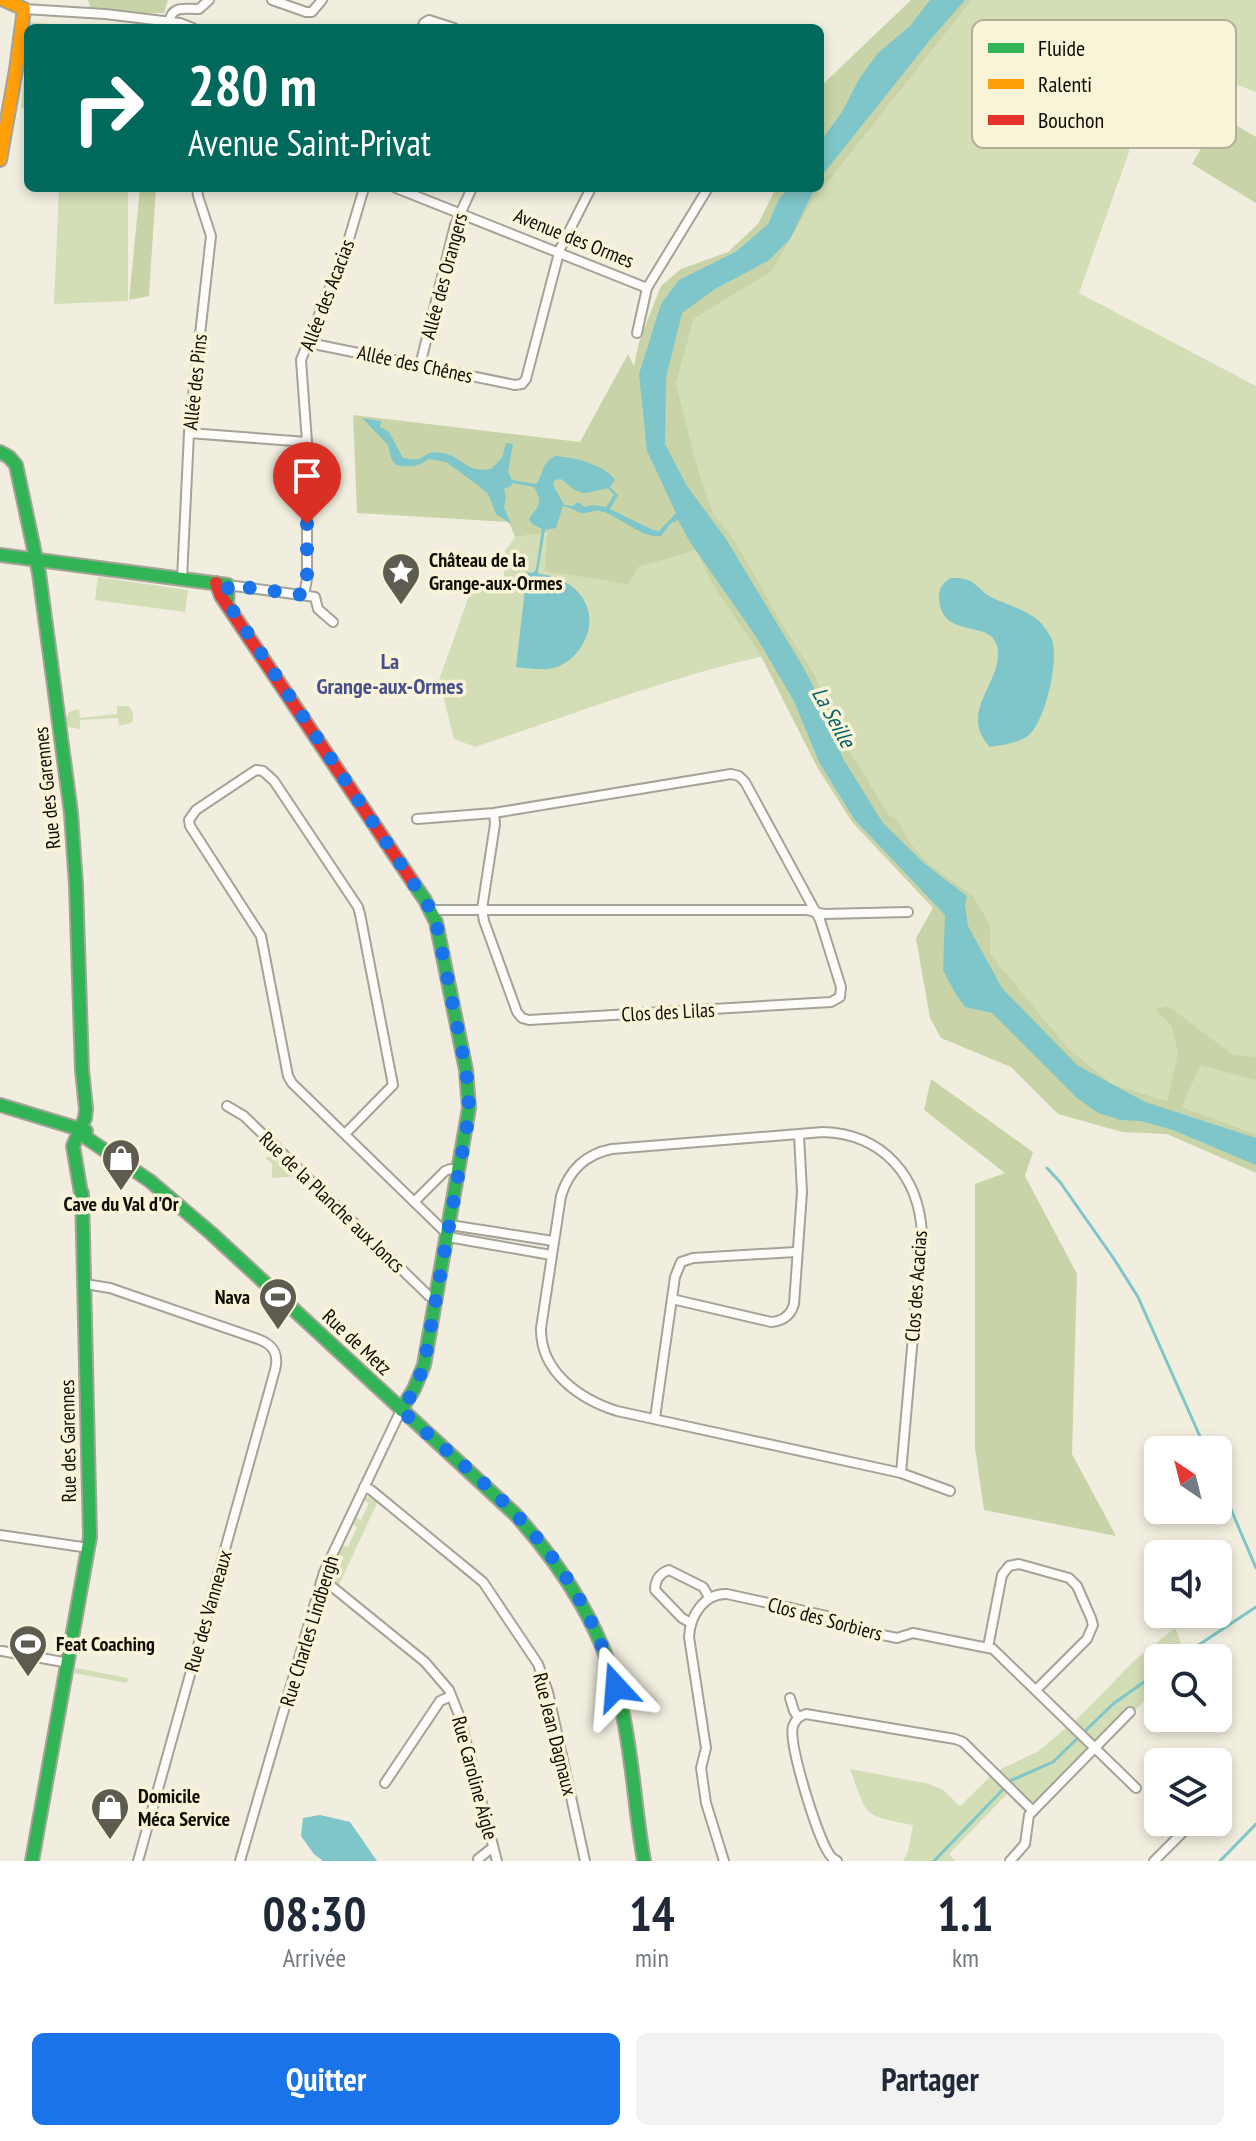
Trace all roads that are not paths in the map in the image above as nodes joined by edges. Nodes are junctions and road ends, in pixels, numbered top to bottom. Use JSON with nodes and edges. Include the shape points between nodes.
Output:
{"nodes":[{"id":1,"x":209,"y":0,"type":"edge"},
{"id":2,"x":272,"y":0,"type":"edge"},
{"id":3,"x":322,"y":0,"type":"edge"},
{"id":4,"x":15,"y":4,"type":"edge"},
{"id":5,"x":169,"y":22,"type":"junction"},
{"id":6,"x":183,"y":24,"type":"edge"},
{"id":7,"x":424,"y":24,"type":"edge"},
{"id":8,"x":444,"y":24,"type":"edge"},
{"id":9,"x":0,"y":160,"type":"edge"},
{"id":10,"x":198,"y":192,"type":"edge"},
{"id":11,"x":363,"y":192,"type":"edge"},
{"id":12,"x":406,"y":192,"type":"edge"},
{"id":13,"x":470,"y":192,"type":"edge"},
{"id":14,"x":589,"y":192,"type":"edge"},
{"id":15,"x":706,"y":192,"type":"edge"},
{"id":16,"x":459,"y":214,"type":"junction"},
{"id":17,"x":559,"y":253,"type":"junction"},
{"id":18,"x":647,"y":288,"type":"junction"},
{"id":19,"x":637,"y":333,"type":"dead end"},
{"id":20,"x":309,"y":343,"type":"junction"},
{"id":21,"x":420,"y":365,"type":"junction"},
{"id":22,"x":189,"y":433,"type":"junction"},
{"id":23,"x":307,"y":442,"type":"junction"},
{"id":24,"x":0,"y":452,"type":"edge"},
{"id":25,"x":0,"y":555,"type":"edge"},
{"id":26,"x":37,"y":560,"type":"junction"},
{"id":27,"x":182,"y":579,"type":"junction"},
{"id":28,"x":222,"y":584,"type":"junction"},
{"id":29,"x":304,"y":595,"type":"junction"},
{"id":30,"x":333,"y":622,"type":"dead end"},
{"id":31,"x":256,"y":759,"type":"dead end"},
{"id":32,"x":256,"y":770,"type":"junction"},
{"id":33,"x":494,"y":813,"type":"junction"},
{"id":34,"x":417,"y":819,"type":"dead end"},
{"id":35,"x":482,"y":909,"type":"junction"},
{"id":36,"x":431,"y":910,"type":"junction"},
{"id":37,"x":815,"y":911,"type":"junction"},
{"id":38,"x":908,"y":912,"type":"dead end"},
{"id":39,"x":0,"y":1105,"type":"edge"},
{"id":40,"x":227,"y":1106,"type":"dead end"},
{"id":41,"x":79,"y":1130,"type":"junction"},
{"id":42,"x":345,"y":1134,"type":"junction"},
{"id":43,"x":799,"y":1135,"type":"junction"},
{"id":44,"x":459,"y":1171,"type":"junction"},
{"id":45,"x":414,"y":1202,"type":"junction"},
{"id":46,"x":449,"y":1231,"type":"junction"},
{"id":47,"x":553,"y":1241,"type":"junction"},
{"id":48,"x":796,"y":1252,"type":"junction"},
{"id":49,"x":551,"y":1255,"type":"junction"},
{"id":50,"x":85,"y":1284,"type":"junction"},
{"id":51,"x":437,"y":1298,"type":"junction"},
{"id":52,"x":672,"y":1299,"type":"junction"},
{"id":53,"x":401,"y":1410,"type":"junction"},
{"id":54,"x":655,"y":1418,"type":"junction"},
{"id":55,"x":901,"y":1473,"type":"junction"},
{"id":56,"x":364,"y":1487,"type":"junction"},
{"id":57,"x":950,"y":1491,"type":"dead end"},
{"id":58,"x":0,"y":1535,"type":"edge"},
{"id":59,"x":89,"y":1548,"type":"junction"},
{"id":60,"x":321,"y":1582,"type":"junction"},
{"id":61,"x":709,"y":1597,"type":"junction"},
{"id":62,"x":691,"y":1623,"type":"junction"},
{"id":63,"x":988,"y":1647,"type":"junction"},
{"id":64,"x":2,"y":1651,"type":"dead end"},
{"id":65,"x":69,"y":1663,"type":"junction"},
{"id":66,"x":1036,"y":1690,"type":"junction"},
{"id":67,"x":451,"y":1696,"type":"junction"},
{"id":68,"x":790,"y":1698,"type":"dead end"},
{"id":69,"x":1130,"y":1712,"type":"dead end"},
{"id":70,"x":798,"y":1717,"type":"junction"},
{"id":71,"x":1094,"y":1748,"type":"junction"},
{"id":72,"x":385,"y":1783,"type":"dead end"},
{"id":73,"x":1136,"y":1788,"type":"dead end"},
{"id":74,"x":1033,"y":1811,"type":"junction"},
{"id":75,"x":1179,"y":1836,"type":"edge"},
{"id":76,"x":493,"y":1847,"type":"junction"},
{"id":77,"x":478,"y":1859,"type":"edge"},
{"id":78,"x":1156,"y":1860,"type":"edge"},
{"id":79,"x":32,"y":1861,"type":"edge"},
{"id":80,"x":138,"y":1861,"type":"edge"},
{"id":81,"x":240,"y":1861,"type":"edge"},
{"id":82,"x":497,"y":1861,"type":"edge"},
{"id":83,"x":585,"y":1861,"type":"edge"},
{"id":84,"x":644,"y":1861,"type":"edge"},
{"id":85,"x":724,"y":1861,"type":"edge"},
{"id":86,"x":837,"y":1861,"type":"edge"},
{"id":87,"x":1010,"y":1861,"type":"edge"}],
"edges":[{"from":1,"to":5,"type":"street","via":[[199,9],[178,8]]},
{"from":2,"to":3,"type":"street","via":[[306,12]]},
{"from":4,"to":5,"type":"street"},
{"from":4,"to":9,"type":"street"},
{"from":5,"to":6,"type":"street"},
{"from":7,"to":8,"type":"street"},
{"from":10,"to":22,"type":"street","name":"Allée des Pins","via":[[211,236]]},
{"from":11,"to":20,"type":"street","name":"Allée des Acacias"},
{"from":12,"to":16,"type":"street","name":"Avenue des Ormes"},
{"from":13,"to":16,"type":"street","name":"Allée des Orangers"},
{"from":14,"to":17,"type":"street"},
{"from":15,"to":18,"type":"street"},
{"from":16,"to":17,"type":"street","name":"Avenue des Ormes"},
{"from":16,"to":21,"type":"street","name":"Allée des Orangers"},
{"from":17,"to":18,"type":"street","name":"Avenue des Ormes"},
{"from":17,"to":21,"type":"street","name":"Allée des Chênes","via":[[522,384]]},
{"from":18,"to":19,"type":"street"},
{"from":20,"to":21,"type":"street","name":"Allée des Chênes"},
{"from":20,"to":23,"type":"street","name":"Allée des Acacias","via":[[301,360]]},
{"from":22,"to":23,"type":"street"},
{"from":22,"to":27,"type":"street","name":"Allée des Pins"},
{"from":23,"to":29,"type":"street","name":"Allée des Acacias"},
{"from":24,"to":26,"type":"street","name":"Rue des Garennes","via":[[16,465]]},
{"from":25,"to":26,"type":"street"},
{"from":26,"to":27,"type":"street"},
{"from":26,"to":41,"type":"street","name":"Rue des Garennes","via":[[74,843],[86,1109]]},
{"from":27,"to":28,"type":"street"},
{"from":28,"to":29,"type":"street"},
{"from":28,"to":36,"type":"street","via":[[227,602]]},
{"from":29,"to":30,"type":"street","via":[[315,597],[318,609]]},
{"from":31,"to":32,"type":"street"},
{"from":32,"to":42,"type":"street","via":[[274,781],[360,914],[393,1085]]},
{"from":32,"to":42,"type":"street","via":[[196,810],[190,826],[261,936],[288,1076]]},
{"from":33,"to":34,"type":"street","name":"Clos des Lilas"},
{"from":33,"to":35,"type":"street","name":"Clos des Lilas"},
{"from":33,"to":37,"type":"street","name":"Clos des Lilas","via":[[735,774],[745,782]]},
{"from":35,"to":36,"type":"street"},
{"from":35,"to":37,"type":"street"},
{"from":35,"to":37,"type":"street","name":"Clos des Lilas","via":[[517,1012],[529,1020],[831,1002],[840,997],[841,987]]},
{"from":36,"to":44,"type":"street","via":[[468,1082]]},
{"from":37,"to":38,"type":"street"},
{"from":39,"to":41,"type":"street","name":"Rue de Metz"},
{"from":40,"to":51,"type":"street","name":"Rue de la Planche aux Joncs","via":[[244,1116],[429,1296]]},
{"from":41,"to":50,"type":"street","name":"Rue des Garennes","via":[[73,1146],[82,1199]]},
{"from":41,"to":53,"type":"street","name":"Rue de Metz","via":[[212,1234]]},
{"from":42,"to":45,"type":"street"},
{"from":43,"to":47,"type":"street","name":"Clos des Acacias","via":[[595,1154],[575,1168],[564,1186]]},
{"from":43,"to":48,"type":"street","via":[[802,1192]]},
{"from":43,"to":55,"type":"street","name":"Clos des Acacias","via":[[845,1134],[877,1148],[895,1162],[917,1201],[922,1234]]},
{"from":44,"to":45,"type":"street","via":[[445,1171]]},
{"from":44,"to":46,"type":"street"},
{"from":45,"to":46,"type":"street"},
{"from":46,"to":47,"type":"street"},
{"from":46,"to":49,"type":"street"},
{"from":46,"to":51,"type":"street"},
{"from":47,"to":49,"type":"street","name":"Clos des Acacias"},
{"from":48,"to":52,"type":"street","via":[[688,1259],[677,1270]]},
{"from":48,"to":52,"type":"street","via":[[793,1307],[779,1321]]},
{"from":49,"to":54,"type":"street","name":"Clos des Acacias","via":[[541,1339],[546,1359],[574,1389],[599,1405]]},
{"from":50,"to":59,"type":"street","name":"Rue des Garennes"},
{"from":50,"to":80,"type":"street","name":"Rue des Vanneaux","via":[[267,1342],[277,1361]]},
{"from":51,"to":53,"type":"street","via":[[424,1365]]},
{"from":52,"to":54,"type":"street"},
{"from":53,"to":56,"type":"street","name":"Rue Charles Lindbergh"},
{"from":53,"to":84,"type":"street","name":"Rue de Metz","via":[[534,1534],[582,1603],[619,1698]]},
{"from":54,"to":55,"type":"street","name":"Clos des Acacias"},
{"from":55,"to":57,"type":"street","name":"Clos des Acacias"},
{"from":56,"to":60,"type":"street","name":"Rue Charles Lindbergh"},
{"from":56,"to":83,"type":"street","name":"Rue Jean Dagnaux","via":[[483,1582],[538,1664]]},
{"from":58,"to":59,"type":"street"},
{"from":59,"to":65,"type":"street","name":"Rue des Garennes"},
{"from":60,"to":67,"type":"street","name":"Rue Caroline Aigle","via":[[425,1662]]},
{"from":60,"to":81,"type":"street","name":"Rue Charles Lindbergh"},
{"from":61,"to":62,"type":"street"},
{"from":61,"to":62,"type":"street","via":[[703,1587],[669,1570],[655,1583],[655,1590]]},
{"from":61,"to":63,"type":"street","name":"Clos des Sorbiers","via":[[727,1594],[897,1638],[913,1633]]},
{"from":62,"to":85,"type":"street","via":[[689,1642],[706,1748],[701,1768]]},
{"from":63,"to":66,"type":"street","name":"Clos des Sorbiers"},
{"from":63,"to":66,"type":"street","via":[[1002,1575],[1009,1566],[1019,1564],[1074,1582],[1091,1618],[1091,1632]]},
{"from":64,"to":65,"type":"street"},
{"from":65,"to":79,"type":"street","name":"Rue des Garennes"},
{"from":66,"to":71,"type":"street","name":"Clos des Sorbiers"},
{"from":67,"to":72,"type":"street","name":"Rue Caroline Aigle","via":[[440,1701]]},
{"from":67,"to":76,"type":"street","name":"Rue Caroline Aigle"},
{"from":68,"to":70,"type":"street"},
{"from":69,"to":71,"type":"street"},
{"from":70,"to":74,"type":"street","via":[[815,1714],[955,1739],[970,1747]]},
{"from":70,"to":86,"type":"street","via":[[792,1734],[797,1757],[825,1847]]},
{"from":71,"to":73,"type":"street","name":"Clos des Sorbiers"},
{"from":71,"to":74,"type":"street"},
{"from":74,"to":87,"type":"street","via":[[1023,1847]]},
{"from":75,"to":78,"type":"street"},
{"from":76,"to":77,"type":"street"},
{"from":76,"to":82,"type":"street","name":"Rue Caroline Aigle"}]}
